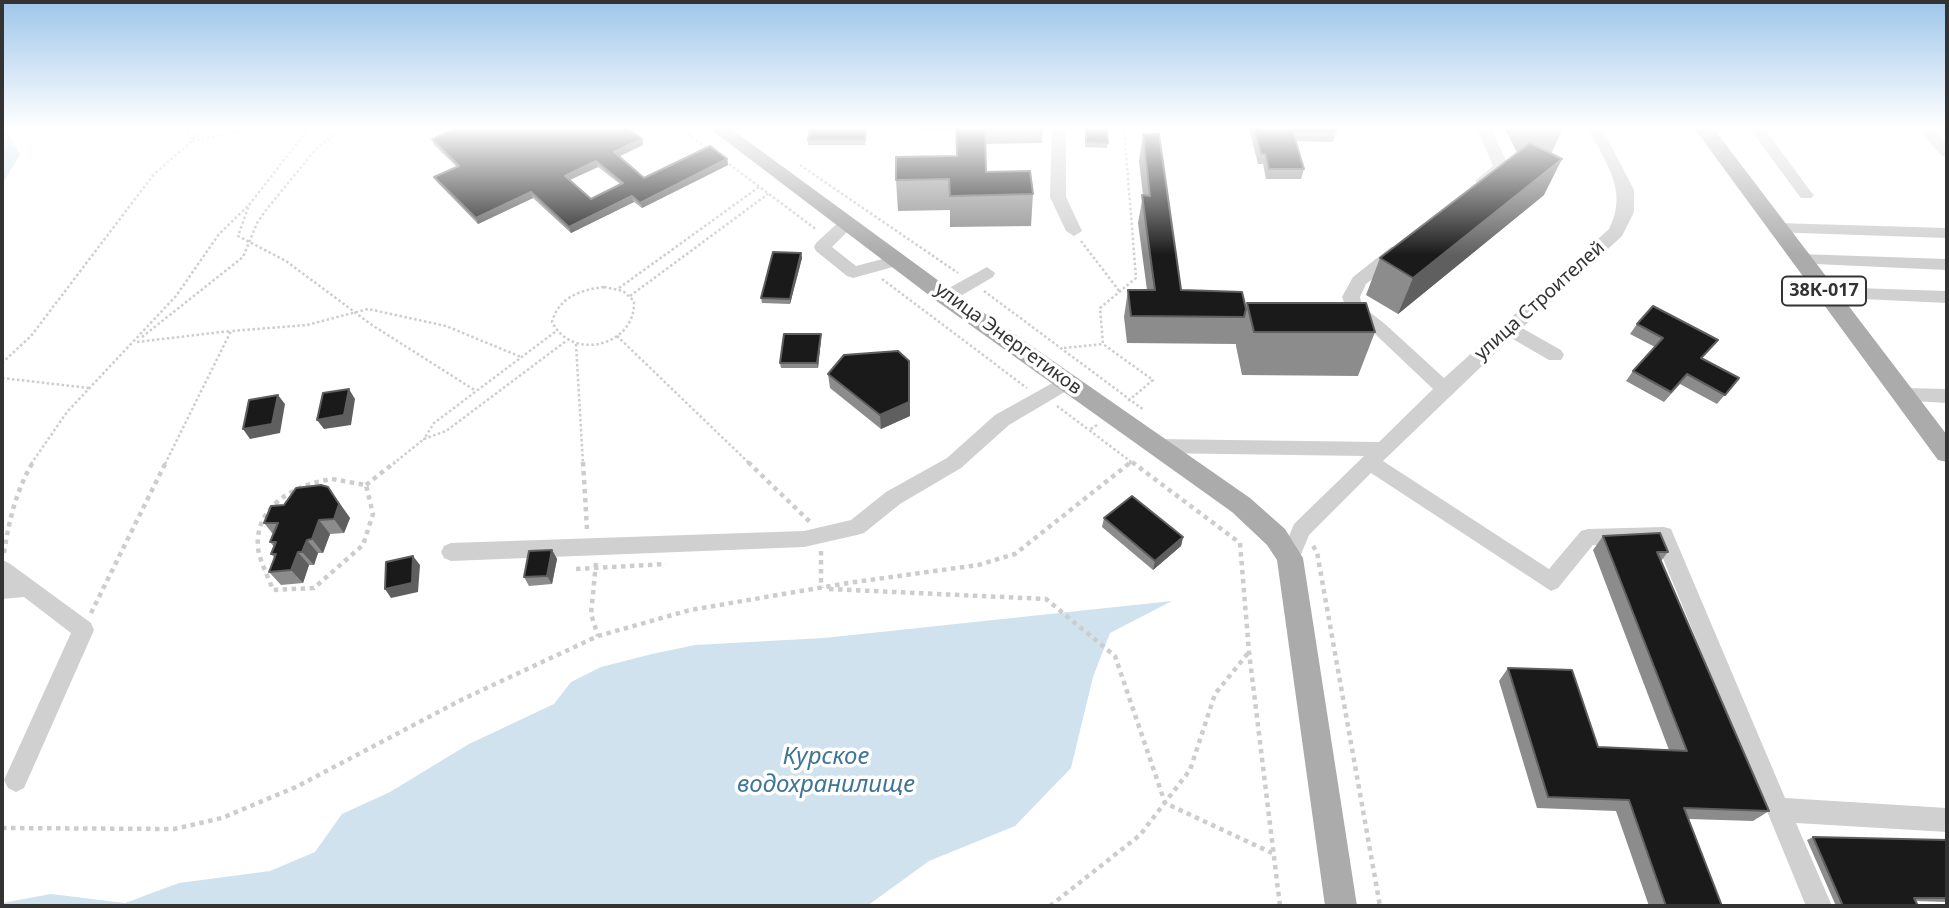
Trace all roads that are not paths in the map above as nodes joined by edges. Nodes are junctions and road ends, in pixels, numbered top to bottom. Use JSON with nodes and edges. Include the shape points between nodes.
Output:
{"nodes":[{"id":1,"x":777,"y":170,"type":"edge"},
{"id":2,"x":1058,"y":170,"type":"edge"},
{"id":3,"x":1497,"y":170,"type":"edge"},
{"id":4,"x":1616,"y":170,"type":"edge"},
{"id":5,"x":1734,"y":170,"type":"edge"},
{"id":6,"x":1788,"y":170,"type":"edge"},
{"id":7,"x":1471,"y":191,"type":"edge"},
{"id":8,"x":1806,"y":195,"type":"dead end"},
{"id":9,"x":849,"y":222,"type":"junction"},
{"id":10,"x":1777,"y":228,"type":"junction"},
{"id":11,"x":1074,"y":231,"type":"road end"},
{"id":12,"x":1947,"y":233,"type":"edge"},
{"id":13,"x":1410,"y":240,"type":"edge"},
{"id":14,"x":1799,"y":258,"type":"junction"},
{"id":15,"x":898,"y":260,"type":"junction"},
{"id":16,"x":1947,"y":265,"type":"edge"},
{"id":17,"x":981,"y":279,"type":"road end"},
{"id":18,"x":1826,"y":293,"type":"junction"},
{"id":19,"x":946,"y":297,"type":"junction"},
{"id":20,"x":1947,"y":298,"type":"edge"},
{"id":21,"x":1509,"y":329,"type":"junction"},
{"id":22,"x":1555,"y":355,"type":"dead end"},
{"id":23,"x":1067,"y":382,"type":"junction"},
{"id":24,"x":1444,"y":389,"type":"junction"},
{"id":25,"x":1904,"y":395,"type":"junction"},
{"id":26,"x":1947,"y":396,"type":"edge"},
{"id":27,"x":1156,"y":446,"type":"junction"},
{"id":28,"x":1947,"y":453,"type":"edge"},
{"id":29,"x":1376,"y":456,"type":"junction"},
{"id":30,"x":450,"y":552,"type":"dead end"},
{"id":31,"x":1290,"y":558,"type":"junction"},
{"id":32,"x":2,"y":576,"type":"edge"},
{"id":33,"x":16,"y":780,"type":"dead end"},
{"id":34,"x":1778,"y":810,"type":"junction"},
{"id":35,"x":1947,"y":820,"type":"edge"},
{"id":36,"x":1341,"y":906,"type":"edge"},
{"id":37,"x":1819,"y":906,"type":"edge"}],
"edges":[{"from":1,"to":9,"type":"main road","name":"улица Энергетиков"},
{"from":2,"to":11,"type":"street","via":[[1058,197]]},
{"from":3,"to":7,"type":"street"},
{"from":4,"to":21,"type":"street","name":"улица Строителей","via":[[1626,190],[1626,212],[1616,232]]},
{"from":5,"to":10,"type":"main road","number":"38К-017"},
{"from":6,"to":8,"type":"street"},
{"from":9,"to":15,"type":"main road","name":"улица Энергетиков"},
{"from":9,"to":15,"type":"street","via":[[822,247],[853,272]]},
{"from":10,"to":12,"type":"street"},
{"from":10,"to":14,"type":"main road","number":"38К-017"},
{"from":13,"to":24,"type":"street","via":[[1359,281],[1348,310],[1379,328]]},
{"from":14,"to":16,"type":"street"},
{"from":14,"to":18,"type":"main road","number":"38К-017"},
{"from":15,"to":19,"type":"main road","name":"улица Энергетиков"},
{"from":17,"to":19,"type":"street"},
{"from":18,"to":20,"type":"street"},
{"from":18,"to":25,"type":"main road","number":"38К-017"},
{"from":19,"to":23,"type":"main road","name":"улица Энергетиков"},
{"from":21,"to":22,"type":"street"},
{"from":21,"to":24,"type":"street","name":"улица Строителей"},
{"from":23,"to":27,"type":"main road","name":"улица Энергетиков","via":[[1121,407]]},
{"from":23,"to":30,"type":"street","via":[[1002,420],[954,463],[893,498],[856,527],[819,545],[792,540]]},
{"from":24,"to":29,"type":"street","name":"улица Строителей"},
{"from":25,"to":26,"type":"street"},
{"from":25,"to":28,"type":"main road","number":"38К-017"},
{"from":27,"to":29,"type":"street"},
{"from":27,"to":31,"type":"main road","name":"улица Энергетиков","via":[[1241,505],[1276,537]]},
{"from":29,"to":31,"type":"street","name":"улица Строителей","via":[[1301,530]]},
{"from":29,"to":34,"type":"street","via":[[1551,582],[1588,537],[1664,535]]},
{"from":31,"to":36,"type":"main road"},
{"from":32,"to":33,"type":"street","via":[[28,588],[83,631]]},
{"from":34,"to":35,"type":"street"},
{"from":34,"to":37,"type":"street"}]}
